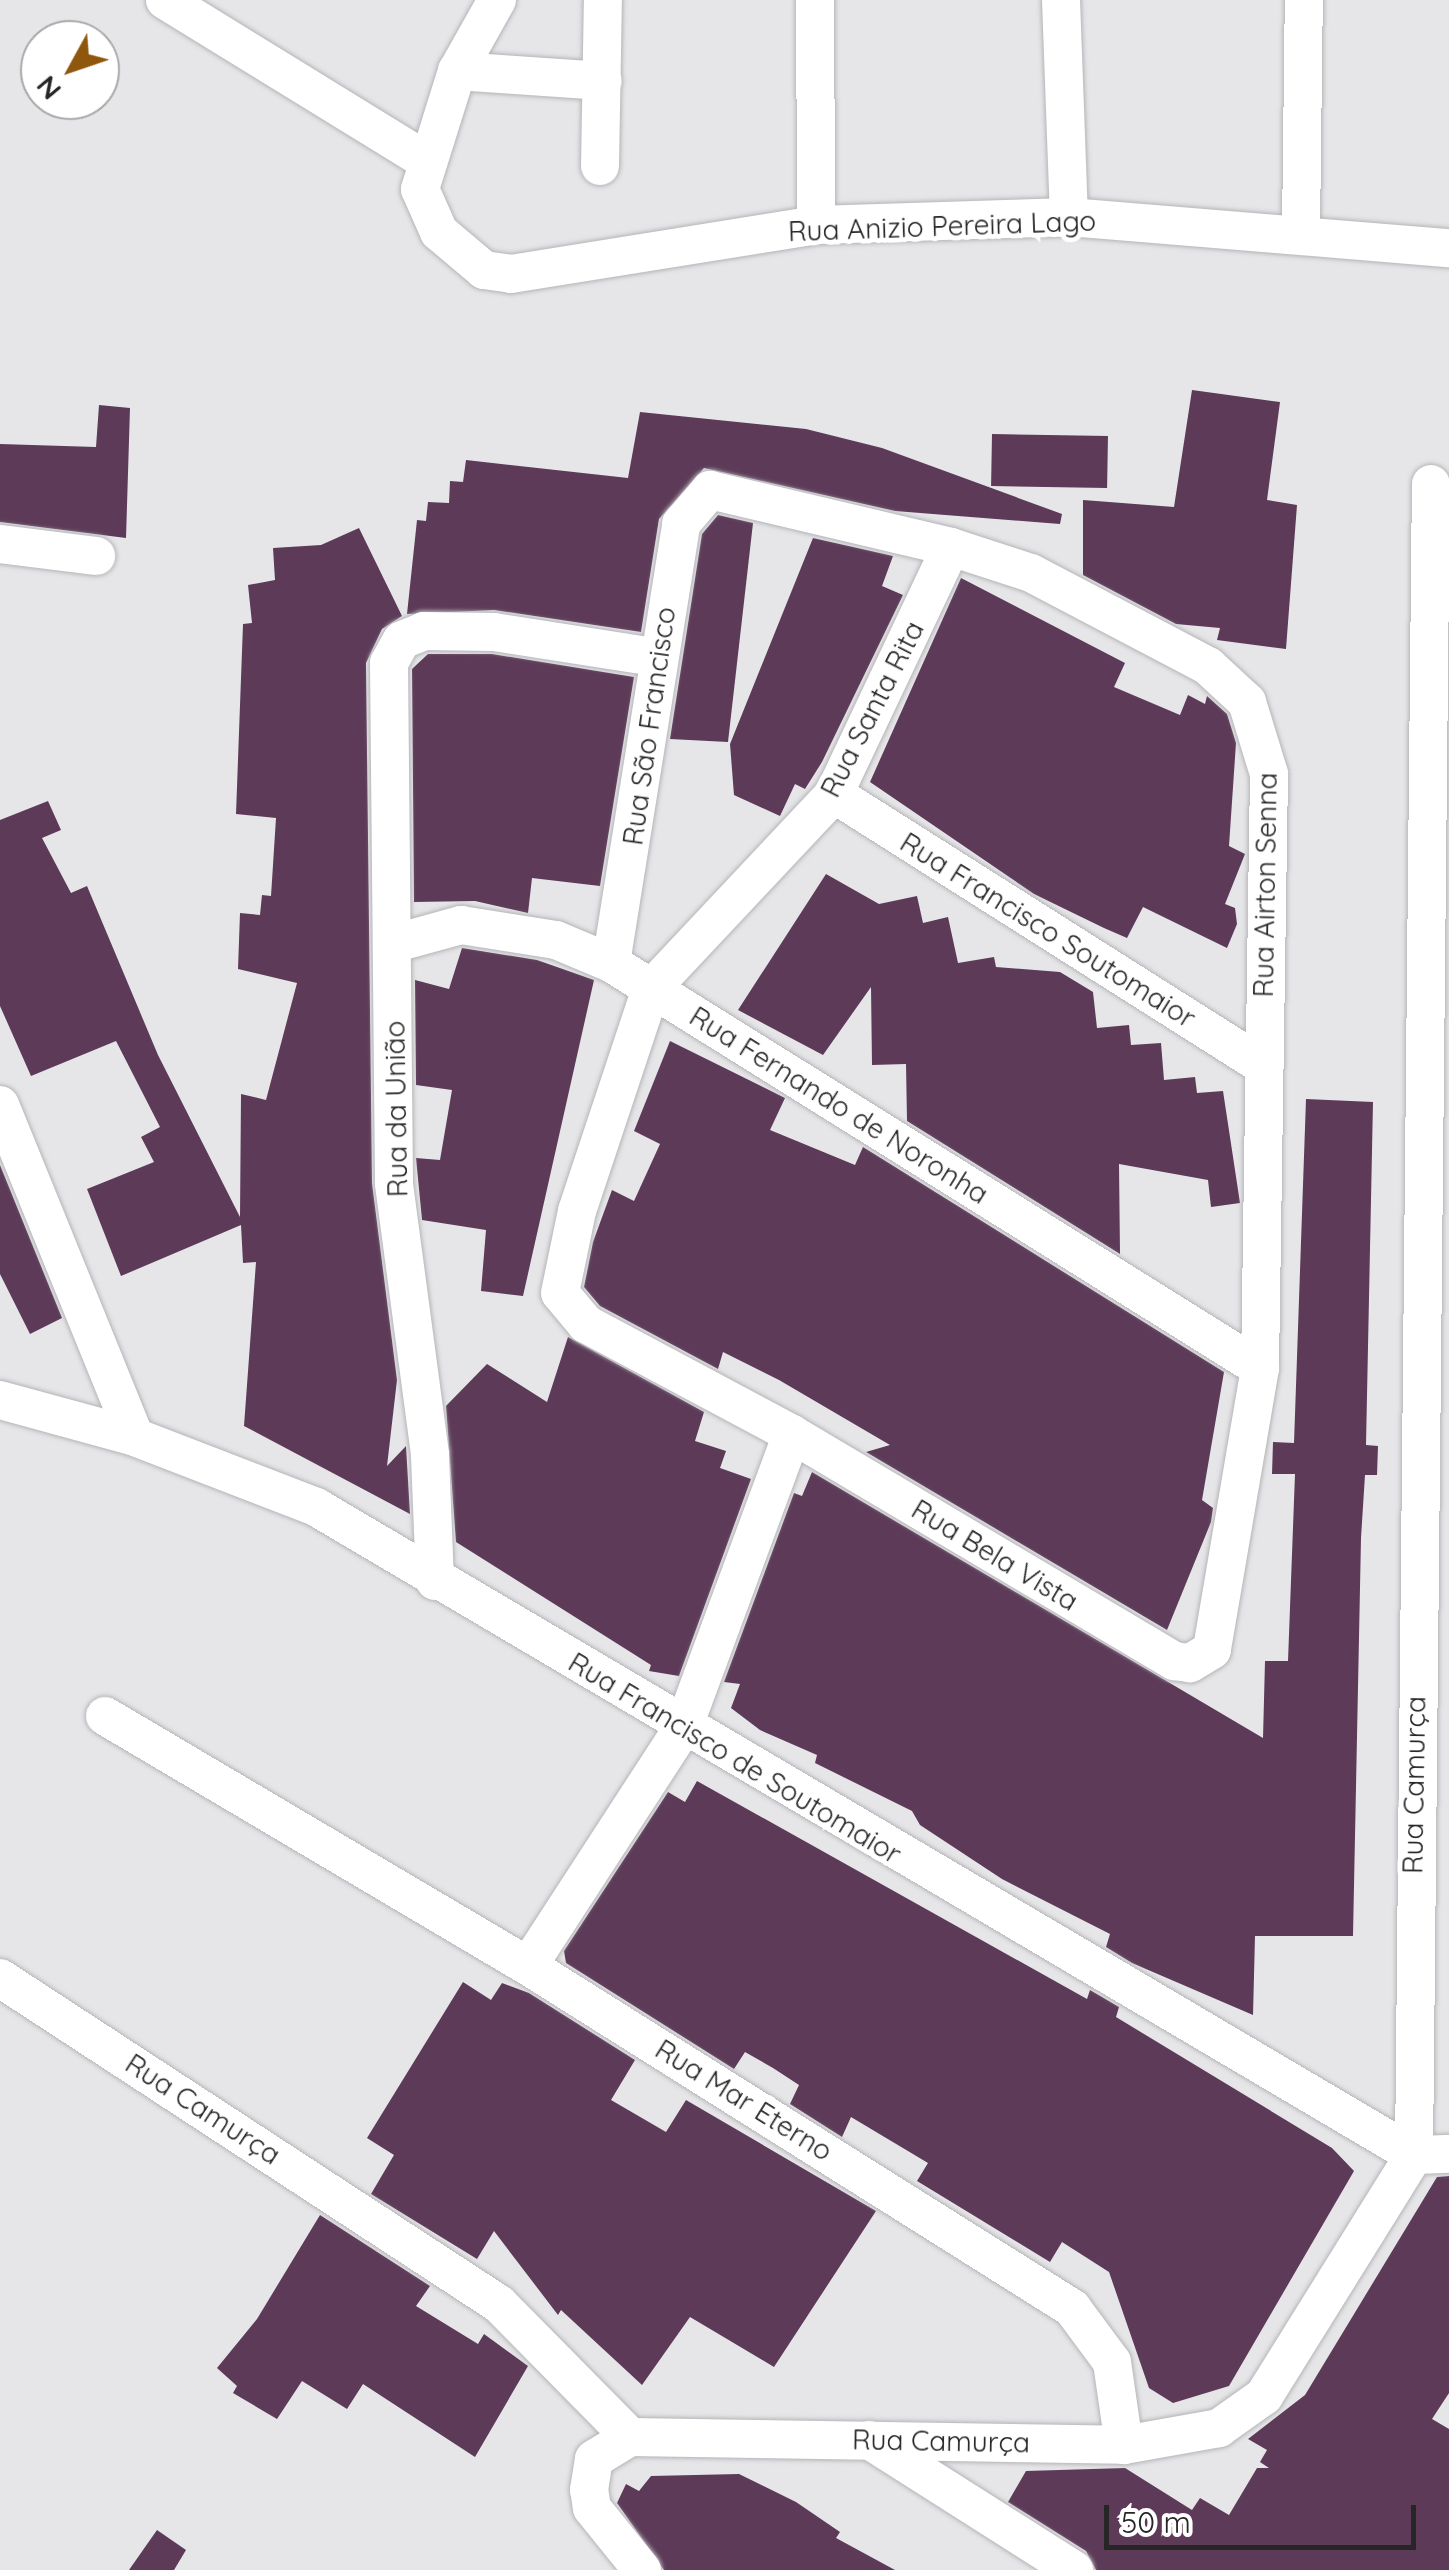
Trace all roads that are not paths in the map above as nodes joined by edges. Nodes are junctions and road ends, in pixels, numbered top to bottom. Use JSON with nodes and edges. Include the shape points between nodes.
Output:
{"nodes":[{"id":1,"x":165,"y":0,"type":"edge"},
{"id":2,"x":497,"y":0,"type":"edge"},
{"id":3,"x":602,"y":0,"type":"edge"},
{"id":4,"x":814,"y":0,"type":"edge"},
{"id":5,"x":1062,"y":0,"type":"edge"},
{"id":6,"x":1304,"y":0,"type":"edge"},
{"id":7,"x":457,"y":71,"type":"junction"},
{"id":8,"x":603,"y":81,"type":"junction"},
{"id":9,"x":600,"y":166,"type":"dead end"},
{"id":10,"x":424,"y":175,"type":"junction"},
{"id":11,"x":1069,"y":217,"type":"junction"},
{"id":12,"x":816,"y":225,"type":"junction"},
{"id":13,"x":1301,"y":231,"type":"junction"},
{"id":14,"x":1449,"y":248,"type":"edge"},
{"id":15,"x":1431,"y":484,"type":"dead end"},
{"id":16,"x":701,"y":496,"type":"joint"},
{"id":17,"x":0,"y":544,"type":"edge"},
{"id":18,"x":951,"y":547,"type":"junction"},
{"id":19,"x":96,"y":556,"type":"dead end"},
{"id":20,"x":654,"y":657,"type":"junction"},
{"id":21,"x":834,"y":794,"type":"junction"},
{"id":22,"x":392,"y":944,"type":"junction"},
{"id":23,"x":611,"y":963,"type":"junction"},
{"id":24,"x":651,"y":989,"type":"junction"},
{"id":25,"x":1262,"y":1065,"type":"junction"},
{"id":26,"x":0,"y":1105,"type":"edge"},
{"id":27,"x":1260,"y":1368,"type":"junction"},
{"id":28,"x":0,"y":1400,"type":"edge"},
{"id":29,"x":792,"y":1434,"type":"junction"},
{"id":30,"x":135,"y":1438,"type":"junction"},
{"id":31,"x":435,"y":1581,"type":"junction"},
{"id":32,"x":1200,"y":1659,"type":"joint"},
{"id":33,"x":105,"y":1716,"type":"dead end"},
{"id":34,"x":684,"y":1726,"type":"junction"},
{"id":35,"x":528,"y":1966,"type":"junction"},
{"id":36,"x":0,"y":1978,"type":"edge"},
{"id":37,"x":1432,"y":2154,"type":"edge"},
{"id":38,"x":620,"y":2440,"type":"junction"},
{"id":39,"x":869,"y":2440,"type":"junction"},
{"id":40,"x":1124,"y":2445,"type":"junction"},
{"id":41,"x":642,"y":2570,"type":"edge"},
{"id":42,"x":1074,"y":2570,"type":"edge"}],
"edges":[{"from":1,"to":10,"type":"street"},
{"from":2,"to":7,"type":"street"},
{"from":3,"to":8,"type":"street"},
{"from":4,"to":12,"type":"street"},
{"from":5,"to":11,"type":"street"},
{"from":6,"to":13,"type":"street"},
{"from":7,"to":8,"type":"street"},
{"from":7,"to":10,"type":"street"},
{"from":8,"to":9,"type":"street"},
{"from":10,"to":12,"type":"street","name":"Rua Anizio Pereira Lago","via":[[458,253],[484,270],[511,274]]},
{"from":11,"to":12,"type":"street","name":"Rua Anizio Pereira Lago"},
{"from":11,"to":13,"type":"street","name":"Rua Anizio Pereira Lago"},
{"from":13,"to":14,"type":"street","name":"Rua Anizio Pereira Lago"},
{"from":15,"to":37,"type":"street","name":"Rua Camurça"},
{"from":16,"to":18,"type":"street","name":"Rua Airton Senna","via":[[730,490]]},
{"from":16,"to":20,"type":"street","name":"Rua São Francisco","via":[[681,524]]},
{"from":17,"to":19,"type":"street"},
{"from":18,"to":21,"type":"street","name":"Rua Santa Rita"},
{"from":18,"to":25,"type":"street","name":"Rua Airton Senna","via":[[1106,606],[1208,666],[1248,702],[1269,774]]},
{"from":20,"to":22,"type":"street","name":"Rua da União","via":[[494,632],[424,631],[402,640],[389,663]]},
{"from":20,"to":23,"type":"street","name":"Rua São Francisco","via":[[642,794]]},
{"from":21,"to":24,"type":"street","name":"Rua Santa Rita"},
{"from":21,"to":25,"type":"street","name":"Rua Francisco Soutomaior"},
{"from":22,"to":23,"type":"street","name":"Rua Fernando de Noronha","via":[[461,924],[556,940]]},
{"from":22,"to":31,"type":"street","name":"Rua da União","via":[[394,1184],[430,1454]]},
{"from":23,"to":24,"type":"street","name":"Rua Fernando de Noronha"},
{"from":24,"to":27,"type":"street","name":"Rua Fernando de Noronha"},
{"from":24,"to":29,"type":"street","name":"Rua Bela Vista","via":[[560,1280],[571,1310]]},
{"from":25,"to":27,"type":"street","name":"Rua Airton Senna"},
{"from":26,"to":30,"type":"street","via":[[111,1363]]},
{"from":27,"to":32,"type":"street","name":"Rua Airton Senna","via":[[1217,1641]]},
{"from":28,"to":30,"type":"street","name":"Rua Francisco de Soutomaior"},
{"from":29,"to":32,"type":"street","name":"Rua Bela Vista","via":[[1174,1661]]},
{"from":29,"to":34,"type":"street"},
{"from":30,"to":31,"type":"street","name":"Rua Francisco de Soutomaior","via":[[316,1507]]},
{"from":31,"to":34,"type":"street","name":"Rua Francisco de Soutomaior"},
{"from":33,"to":35,"type":"street","name":"Rua Mar Eterno"},
{"from":34,"to":35,"type":"street"},
{"from":34,"to":37,"type":"street","name":"Rua Francisco de Soutomaior"},
{"from":35,"to":40,"type":"street","name":"Rua Mar Eterno","via":[[1072,2308],[1112,2362]]},
{"from":36,"to":38,"type":"street","name":"Rua Camurça","via":[[499,2304]]},
{"from":37,"to":40,"type":"street","name":"Rua Camurça","via":[[1264,2396],[1219,2428]]},
{"from":38,"to":39,"type":"street","name":"Rua Camurça"},
{"from":38,"to":41,"type":"street","via":[[589,2474],[592,2508]]},
{"from":39,"to":40,"type":"street","name":"Rua Camurça"},
{"from":39,"to":42,"type":"street"}]}
